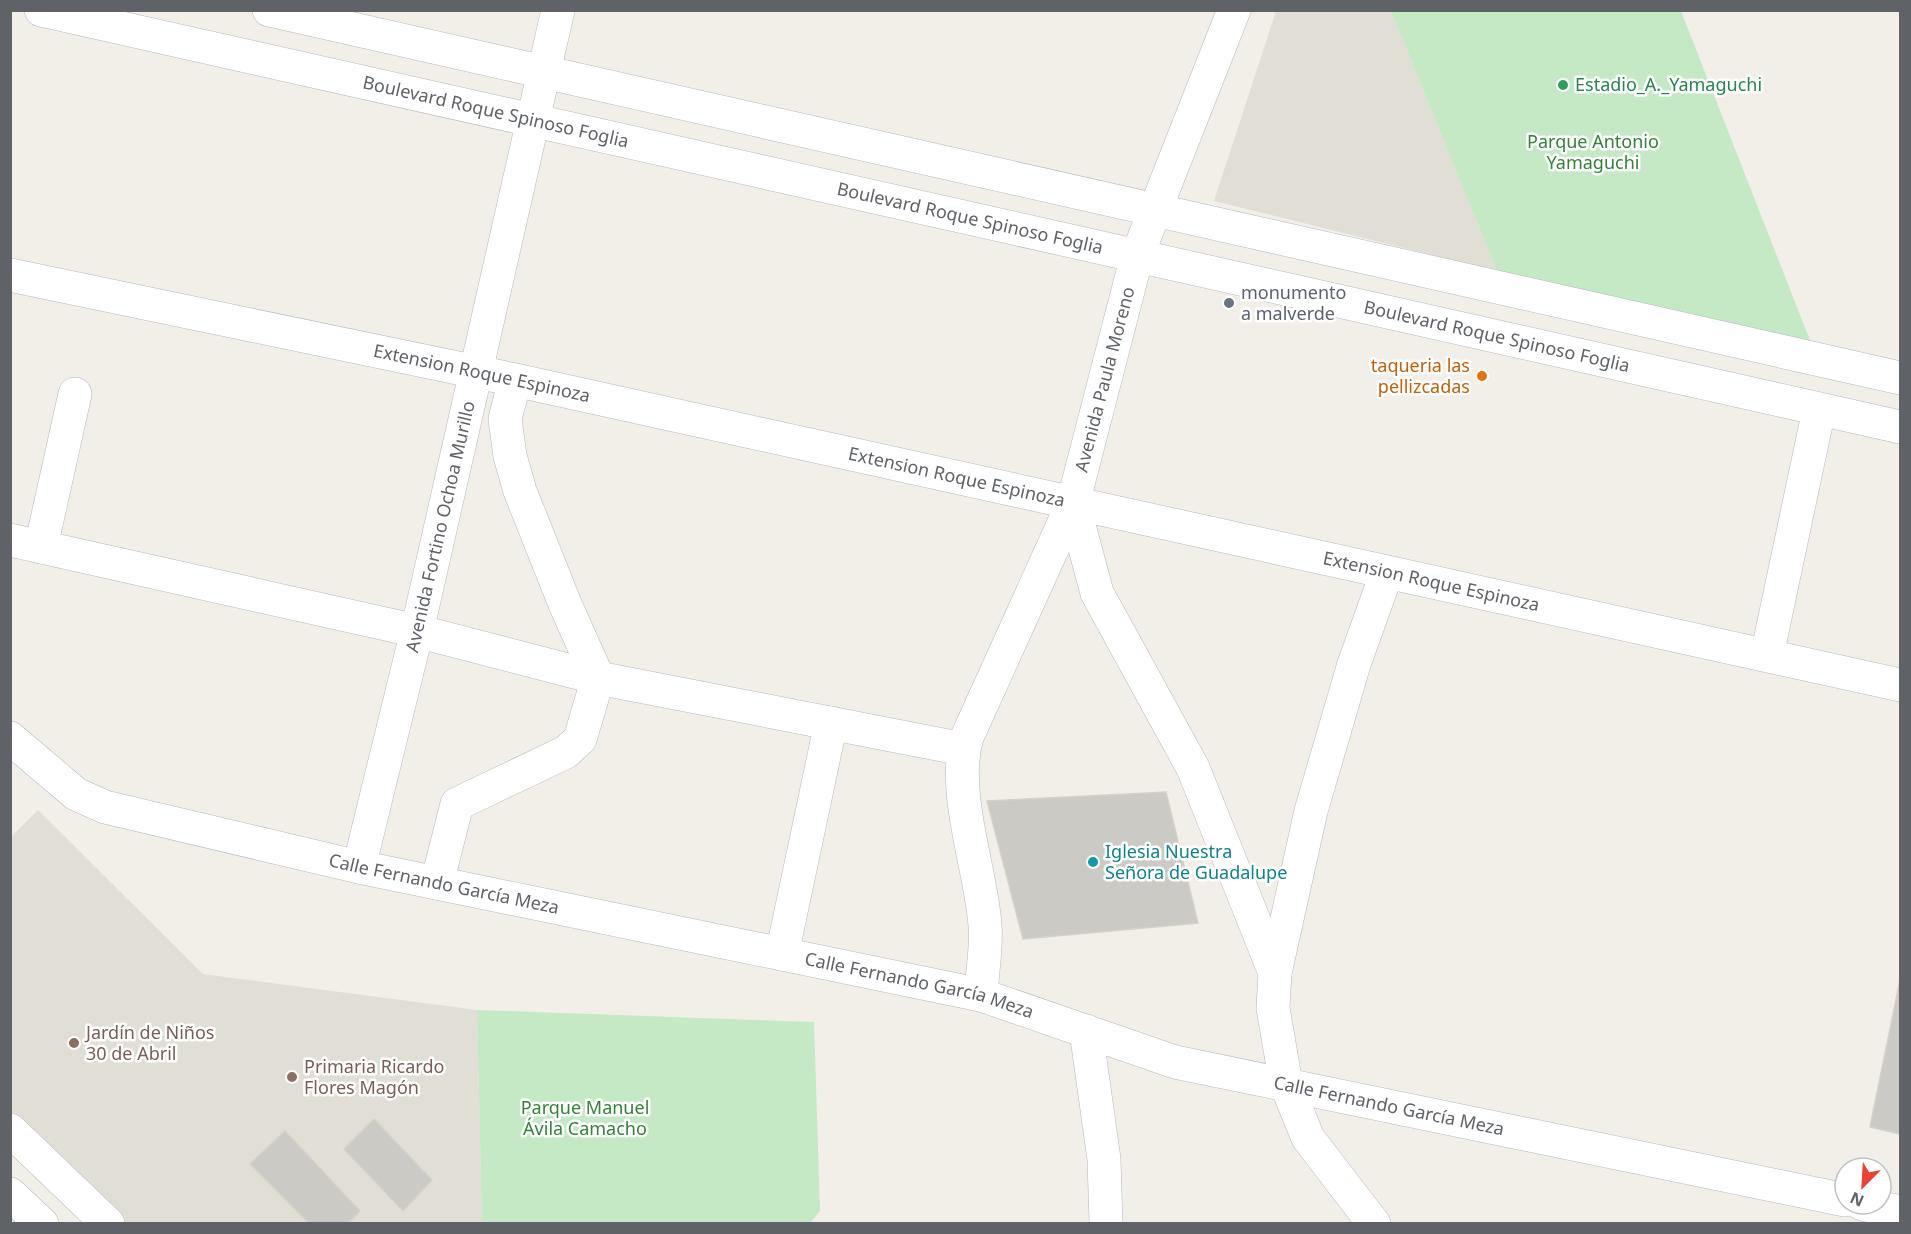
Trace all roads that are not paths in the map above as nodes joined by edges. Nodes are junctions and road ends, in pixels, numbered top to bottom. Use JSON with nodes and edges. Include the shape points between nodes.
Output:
{"nodes":[{"id":1,"x":41,"y":10,"type":"edge"},
{"id":2,"x":269,"y":10,"type":"edge"},
{"id":3,"x":558,"y":10,"type":"edge"},
{"id":4,"x":1234,"y":10,"type":"edge"},
{"id":5,"x":544,"y":73,"type":"junction"},
{"id":6,"x":534,"y":120,"type":"junction"},
{"id":7,"x":1155,"y":210,"type":"junction"},
{"id":8,"x":1137,"y":256,"type":"junction"},
{"id":9,"x":10,"y":275,"type":"edge"},
{"id":10,"x":475,"y":371,"type":"junction"},
{"id":11,"x":1900,"y":378,"type":"edge"},
{"id":12,"x":515,"y":380,"type":"junction"},
{"id":13,"x":75,"y":394,"type":"dead end"},
{"id":14,"x":1819,"y":410,"type":"junction"},
{"id":15,"x":1900,"y":428,"type":"edge"},
{"id":16,"x":1073,"y":503,"type":"junction"},
{"id":17,"x":26,"y":544,"type":"edge"},
{"id":18,"x":1387,"y":572,"type":"junction"},
{"id":19,"x":417,"y":631,"type":"junction"},
{"id":20,"x":1767,"y":656,"type":"junction"},
{"id":21,"x":598,"y":678,"type":"junction"},
{"id":22,"x":1900,"y":685,"type":"edge"},
{"id":23,"x":831,"y":723,"type":"junction"},
{"id":24,"x":10,"y":738,"type":"edge"},
{"id":25,"x":963,"y":750,"type":"junction"},
{"id":26,"x":359,"y":867,"type":"junction"},
{"id":27,"x":437,"y":883,"type":"junction"},
{"id":28,"x":782,"y":954,"type":"junction"},
{"id":29,"x":1275,"y":973,"type":"junction"},
{"id":30,"x":981,"y":995,"type":"junction"},
{"id":31,"x":1086,"y":1031,"type":"junction"},
{"id":32,"x":1286,"y":1084,"type":"junction"},
{"id":33,"x":10,"y":1130,"type":"edge"},
{"id":34,"x":10,"y":1194,"type":"edge"},
{"id":35,"x":1833,"y":1198,"type":"edge"},
{"id":36,"x":42,"y":1224,"type":"edge"},
{"id":37,"x":108,"y":1224,"type":"edge"},
{"id":38,"x":1106,"y":1224,"type":"edge"},
{"id":39,"x":1374,"y":1224,"type":"edge"}],
"edges":[{"from":1,"to":6,"type":"street","name":"Boulevard Roque Spinoso Foglia"},
{"from":2,"to":5,"type":"street"},
{"from":3,"to":5,"type":"street","name":"Avenida Fortino Ochoa Murillo"},
{"from":4,"to":7,"type":"street","name":"Avenida Paula Moreno"},
{"from":5,"to":6,"type":"street","name":"Avenida Fortino Ochoa Murillo"},
{"from":5,"to":7,"type":"street"},
{"from":6,"to":8,"type":"street","name":"Boulevard Roque Spinoso Foglia"},
{"from":6,"to":10,"type":"street","name":"Avenida Fortino Ochoa Murillo"},
{"from":7,"to":8,"type":"street","name":"Avenida Paula Moreno"},
{"from":7,"to":11,"type":"street"},
{"from":8,"to":14,"type":"street","name":"Boulevard Roque Spinoso Foglia"},
{"from":8,"to":16,"type":"street","name":"Avenida Paula Moreno"},
{"from":9,"to":10,"type":"street","name":"Extension Roque Espinoza"},
{"from":10,"to":12,"type":"street","name":"Extension Roque Espinoza"},
{"from":10,"to":19,"type":"street","name":"Avenida Fortino Ochoa Murillo"},
{"from":12,"to":16,"type":"street","name":"Extension Roque Espinoza"},
{"from":12,"to":21,"type":"street","via":[[505,419],[510,456],[520,491]]},
{"from":13,"to":17,"type":"street"},
{"from":14,"to":15,"type":"street","name":"Boulevard Roque Spinoso Foglia"},
{"from":14,"to":20,"type":"street"},
{"from":16,"to":18,"type":"street","name":"Extension Roque Espinoza"},
{"from":16,"to":25,"type":"street","name":"Avenida Paula Moreno"},
{"from":16,"to":29,"type":"street","via":[[1097,593],[1193,768]]},
{"from":17,"to":19,"type":"street"},
{"from":18,"to":20,"type":"street","name":"Extension Roque Espinoza"},
{"from":18,"to":29,"type":"street","via":[[1354,664],[1311,811]]},
{"from":19,"to":21,"type":"street"},
{"from":19,"to":26,"type":"street","name":"Avenida Fortino Ochoa Murillo"},
{"from":20,"to":22,"type":"street","name":"Extension Roque Espinoza"},
{"from":21,"to":23,"type":"street"},
{"from":21,"to":27,"type":"street","via":[[580,739],[566,752],[457,804]]},
{"from":23,"to":25,"type":"street"},
{"from":23,"to":28,"type":"street"},
{"from":24,"to":26,"type":"street","name":"Calle Fernando García Meza","via":[[76,794],[105,807]]},
{"from":25,"to":30,"type":"street","name":"Avenida Paula Moreno","via":[[962,782],[985,926]]},
{"from":26,"to":27,"type":"street","name":"Calle Fernando García Meza"},
{"from":27,"to":28,"type":"street","name":"Calle Fernando García Meza"},
{"from":28,"to":30,"type":"street","name":"Calle Fernando García Meza"},
{"from":29,"to":32,"type":"street","via":[[1273,1008]]},
{"from":30,"to":31,"type":"street","name":"Calle Fernando García Meza"},
{"from":31,"to":32,"type":"street","name":"Calle Fernando García Meza","via":[[1175,1062]]},
{"from":31,"to":38,"type":"street","via":[[1104,1159]]},
{"from":32,"to":35,"type":"street","name":"Calle Fernando García Meza"},
{"from":32,"to":39,"type":"street","via":[[1308,1138]]},
{"from":33,"to":37,"type":"street"},
{"from":34,"to":36,"type":"street"}]}
